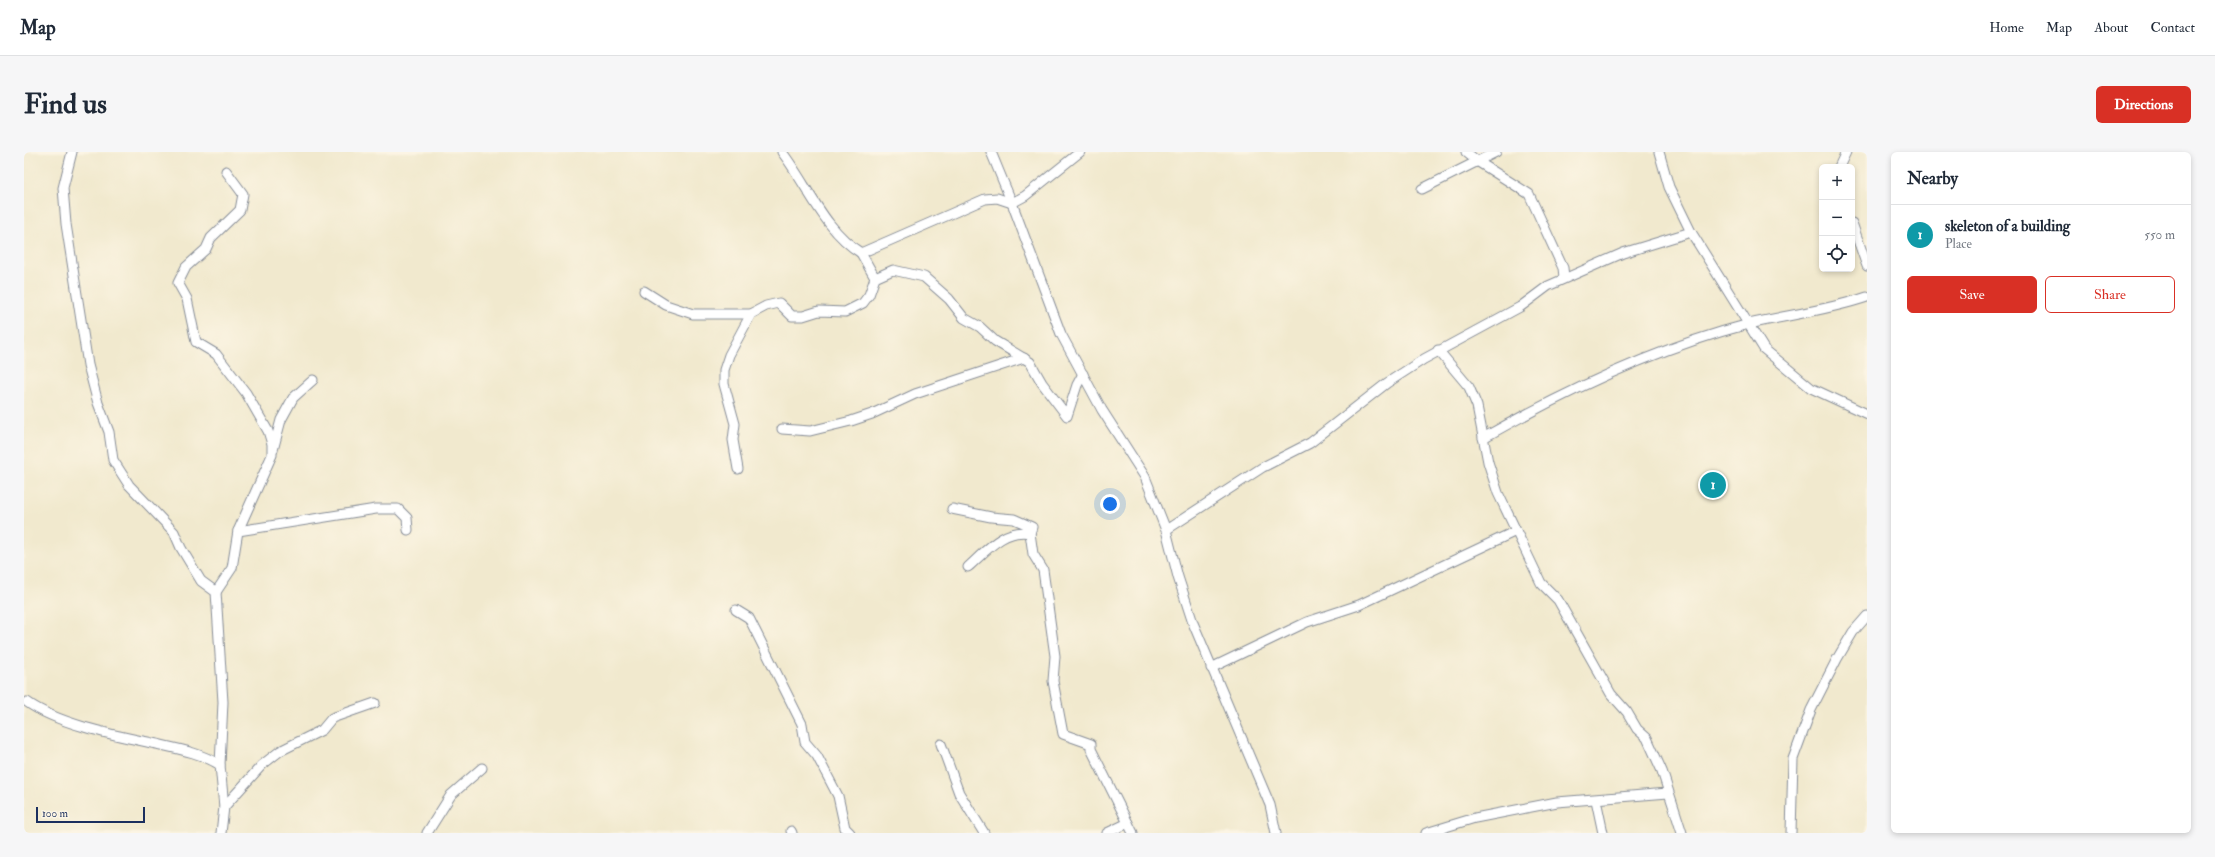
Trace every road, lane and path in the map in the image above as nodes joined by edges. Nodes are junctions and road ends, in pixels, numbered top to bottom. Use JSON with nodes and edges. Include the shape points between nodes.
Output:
{"nodes":[{"id":1,"x":72,"y":152,"type":"edge"},
{"id":2,"x":794,"y":152,"type":"edge"},
{"id":3,"x":991,"y":152,"type":"edge"},
{"id":4,"x":1080,"y":152,"type":"edge"},
{"id":5,"x":1466,"y":152,"type":"edge"},
{"id":6,"x":1496,"y":152,"type":"edge"},
{"id":7,"x":1659,"y":152,"type":"edge"},
{"id":8,"x":1846,"y":152,"type":"edge"},
{"id":9,"x":783,"y":155,"type":"edge"},
{"id":10,"x":1477,"y":161,"type":"junction"},
{"id":11,"x":1840,"y":164,"type":"edge"},
{"id":12,"x":226,"y":171,"type":"dead end"},
{"id":13,"x":1422,"y":189,"type":"dead end"},
{"id":14,"x":1012,"y":203,"type":"junction"},
{"id":15,"x":1691,"y":232,"type":"junction"},
{"id":16,"x":1855,"y":232,"type":"edge"},
{"id":17,"x":861,"y":253,"type":"junction"},
{"id":18,"x":1867,"y":266,"type":"edge"},
{"id":19,"x":1564,"y":277,"type":"junction"},
{"id":20,"x":875,"y":278,"type":"junction"},
{"id":21,"x":644,"y":291,"type":"dead end"},
{"id":22,"x":1867,"y":297,"type":"edge"},
{"id":23,"x":751,"y":314,"type":"junction"},
{"id":24,"x":1750,"y":324,"type":"junction"},
{"id":25,"x":1438,"y":350,"type":"junction"},
{"id":26,"x":1024,"y":358,"type":"junction"},
{"id":27,"x":1083,"y":374,"type":"junction"},
{"id":28,"x":313,"y":380,"type":"dead end"},
{"id":29,"x":1867,"y":414,"type":"edge"},
{"id":30,"x":782,"y":429,"type":"dead end"},
{"id":31,"x":1483,"y":438,"type":"junction"},
{"id":32,"x":272,"y":455,"type":"junction"},
{"id":33,"x":738,"y":469,"type":"dead end"},
{"id":34,"x":952,"y":509,"type":"dead end"},
{"id":35,"x":408,"y":530,"type":"dead end"},
{"id":36,"x":1166,"y":530,"type":"junction"},
{"id":37,"x":238,"y":531,"type":"junction"},
{"id":38,"x":1516,"y":531,"type":"junction"},
{"id":39,"x":1030,"y":533,"type":"junction"},
{"id":40,"x":968,"y":567,"type":"dead end"},
{"id":41,"x":216,"y":592,"type":"junction"},
{"id":42,"x":736,"y":610,"type":"dead end"},
{"id":43,"x":1867,"y":616,"type":"edge"},
{"id":44,"x":1211,"y":668,"type":"junction"},
{"id":45,"x":27,"y":702,"type":"dead end"},
{"id":46,"x":375,"y":703,"type":"dead end"},
{"id":47,"x":941,"y":744,"type":"dead end"},
{"id":48,"x":220,"y":765,"type":"junction"},
{"id":49,"x":482,"y":768,"type":"dead end"},
{"id":50,"x":1668,"y":793,"type":"junction"},
{"id":51,"x":1596,"y":800,"type":"junction"},
{"id":52,"x":224,"y":808,"type":"junction"},
{"id":53,"x":1128,"y":823,"type":"junction"},
{"id":54,"x":221,"y":833,"type":"edge"},
{"id":55,"x":427,"y":833,"type":"edge"},
{"id":56,"x":850,"y":833,"type":"edge"},
{"id":57,"x":984,"y":833,"type":"edge"},
{"id":58,"x":1107,"y":833,"type":"edge"},
{"id":59,"x":1134,"y":833,"type":"edge"},
{"id":60,"x":1276,"y":833,"type":"edge"},
{"id":61,"x":1426,"y":833,"type":"edge"},
{"id":62,"x":1603,"y":833,"type":"edge"},
{"id":63,"x":1682,"y":833,"type":"edge"},
{"id":64,"x":1791,"y":833,"type":"edge"}],
"edges":[{"from":1,"to":41,"type":"street","via":[[63,188],[66,224],[88,365],[109,432],[113,460],[129,485],[174,532],[201,581]]},
{"from":2,"to":9,"type":"street"},
{"from":3,"to":14,"type":"street"},
{"from":4,"to":14,"type":"street","via":[[1025,196]]},
{"from":5,"to":10,"type":"street"},
{"from":6,"to":10,"type":"street"},
{"from":7,"to":15,"type":"street","via":[[1670,187]]},
{"from":8,"to":11,"type":"street"},
{"from":9,"to":17,"type":"street","via":[[816,207],[847,244]]},
{"from":10,"to":13,"type":"street"},
{"from":10,"to":19,"type":"street","via":[[1529,194],[1563,268]]},
{"from":12,"to":32,"type":"street","via":[[243,194],[240,210],[211,238],[206,249],[186,267],[178,283],[187,299],[196,342],[216,354],[246,394],[268,431]]},
{"from":14,"to":17,"type":"street","via":[[997,198],[985,199]]},
{"from":14,"to":27,"type":"street","via":[[1061,334]]},
{"from":15,"to":19,"type":"street","via":[[1623,253]]},
{"from":15,"to":24,"type":"street"},
{"from":16,"to":18,"type":"street"},
{"from":17,"to":20,"type":"street"},
{"from":19,"to":25,"type":"street","via":[[1520,307]]},
{"from":20,"to":23,"type":"street","via":[[863,303],[845,312],[819,311],[803,316],[792,316],[779,303]]},
{"from":20,"to":26,"type":"street","via":[[893,270],[924,277],[949,299],[964,318]]},
{"from":21,"to":23,"type":"street","via":[[666,305],[693,314]]},
{"from":22,"to":24,"type":"street"},
{"from":23,"to":33,"type":"street","via":[[729,355],[724,370],[724,384],[735,424],[733,440]]},
{"from":24,"to":29,"type":"street","via":[[1772,358],[1811,388]]},
{"from":24,"to":31,"type":"street","via":[[1679,345],[1632,364]]},
{"from":25,"to":31,"type":"street","via":[[1469,387],[1477,406]]},
{"from":25,"to":36,"type":"street","via":[[1387,383],[1310,443],[1263,467]]},
{"from":26,"to":27,"type":"street","via":[[1030,362],[1042,383],[1068,416]]},
{"from":26,"to":30,"type":"street","via":[[915,394],[851,421],[810,431]]},
{"from":27,"to":36,"type":"street","via":[[1102,410],[1145,477]]},
{"from":28,"to":32,"type":"street","via":[[293,398],[281,420]]},
{"from":31,"to":38,"type":"street","via":[[1498,493]]},
{"from":32,"to":37,"type":"street"},
{"from":34,"to":39,"type":"street","via":[[1014,519],[1032,527]]},
{"from":35,"to":37,"type":"street","via":[[408,518],[398,509],[376,509]]},
{"from":36,"to":44,"type":"street","via":[[1189,610]]},
{"from":37,"to":41,"type":"street","via":[[232,568]]},
{"from":38,"to":44,"type":"street","via":[[1359,605],[1307,622]]},
{"from":38,"to":50,"type":"street","via":[[1541,583],[1558,600],[1611,694],[1627,712],[1636,729],[1647,738],[1662,771]]},
{"from":39,"to":40,"type":"street","via":[[1019,531],[1006,535]]},
{"from":39,"to":53,"type":"street","via":[[1033,554],[1043,570],[1055,656],[1053,681],[1063,734],[1091,744],[1091,749]]},
{"from":41,"to":48,"type":"street","via":[[223,702]]},
{"from":42,"to":56,"type":"street","via":[[749,618],[802,724],[805,742],[818,756],[838,796],[845,828]]},
{"from":43,"to":64,"type":"street","via":[[1853,632],[1837,659],[1811,710],[1793,759]]},
{"from":44,"to":60,"type":"street","via":[[1270,805]]},
{"from":45,"to":48,"type":"street","via":[[35,708],[72,723],[189,752]]},
{"from":46,"to":52,"type":"street","via":[[332,718],[322,730],[280,752],[262,765]]},
{"from":47,"to":57,"type":"street","via":[[959,792]]},
{"from":48,"to":52,"type":"street"},
{"from":49,"to":55,"type":"street","via":[[451,795]]},
{"from":50,"to":51,"type":"street"},
{"from":50,"to":63,"type":"street"},
{"from":51,"to":61,"type":"street","via":[[1557,802],[1482,816]]},
{"from":51,"to":62,"type":"street"},
{"from":52,"to":54,"type":"street"},
{"from":53,"to":58,"type":"street"},
{"from":53,"to":59,"type":"street"}]}
